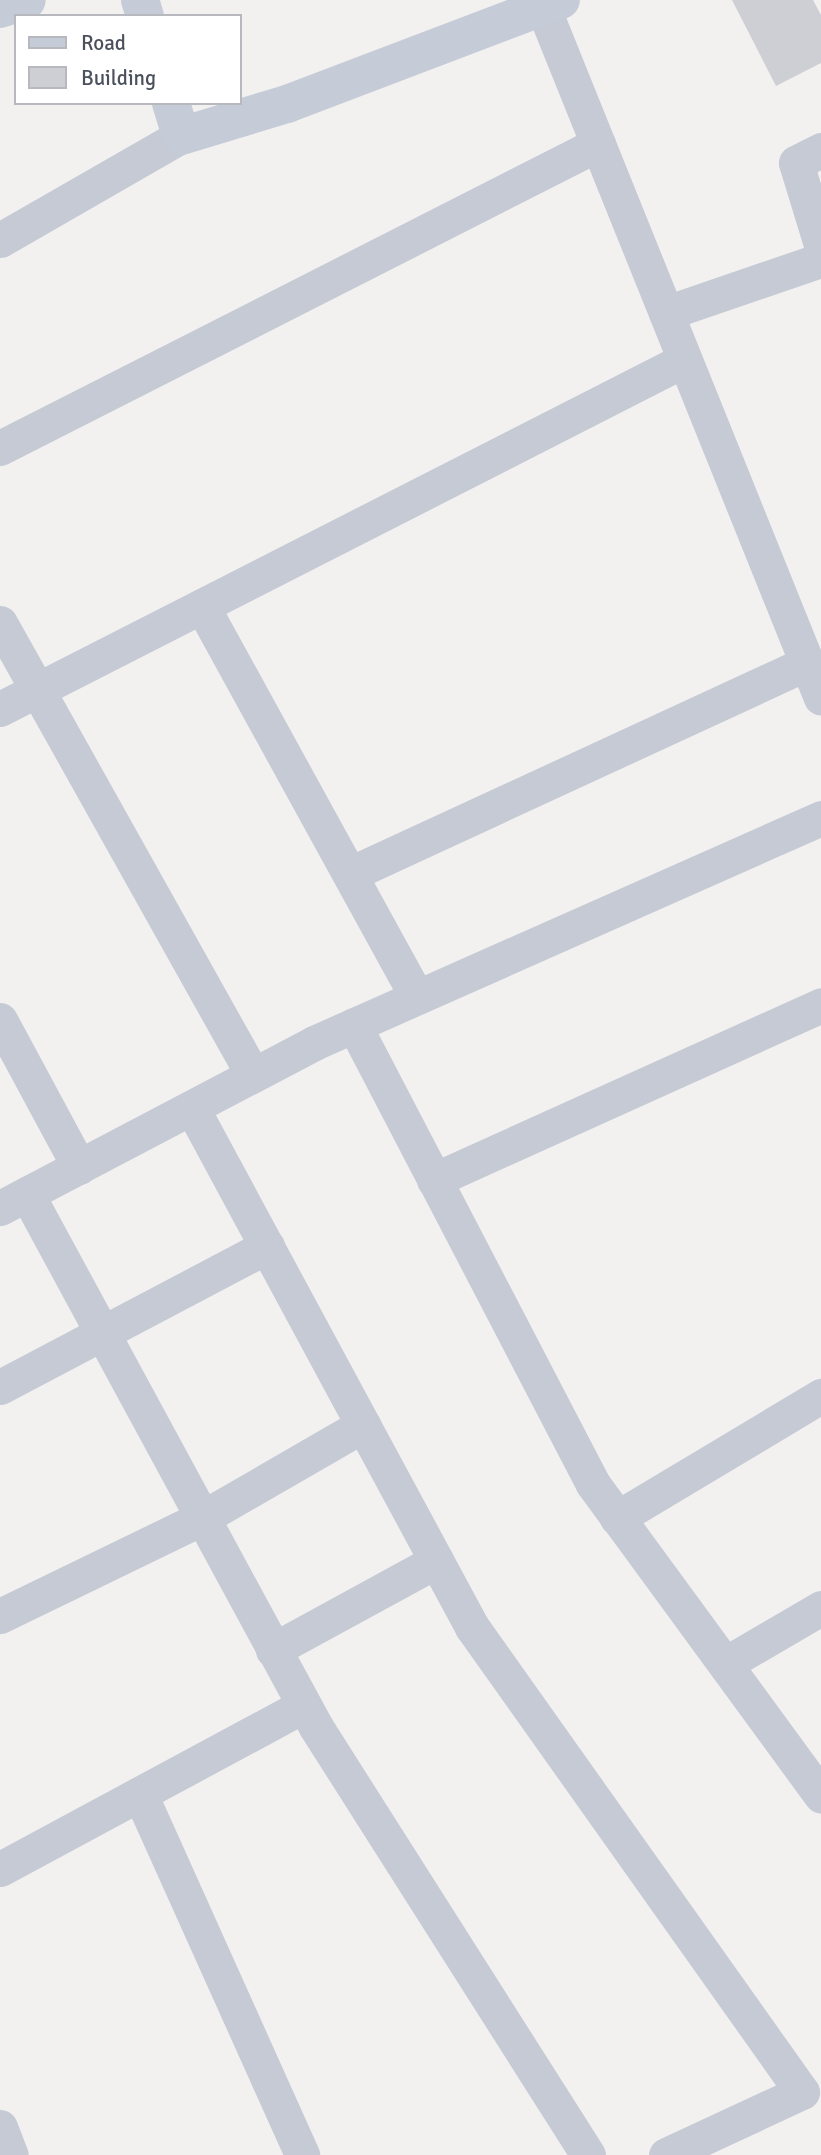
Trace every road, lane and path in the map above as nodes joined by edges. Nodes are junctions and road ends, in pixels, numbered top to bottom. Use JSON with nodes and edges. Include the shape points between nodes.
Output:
{"nodes":[{"id":1,"x":27,"y":0,"type":"edge"},
{"id":2,"x":548,"y":2,"type":"edge"},
{"id":3,"x":0,"y":9,"type":"edge"},
{"id":4,"x":176,"y":119,"type":"edge"},
{"id":5,"x":598,"y":144,"type":"junction"},
{"id":6,"x":821,"y":150,"type":"edge"},
{"id":7,"x":0,"y":240,"type":"edge"},
{"id":8,"x":821,"y":245,"type":"edge"},
{"id":9,"x":821,"y":260,"type":"edge"},
{"id":10,"x":666,"y":313,"type":"junction"},
{"id":11,"x":684,"y":360,"type":"junction"},
{"id":12,"x":0,"y":449,"type":"edge"},
{"id":13,"x":202,"y":606,"type":"junction"},
{"id":14,"x":0,"y":622,"type":"edge"},
{"id":15,"x":807,"y":663,"type":"junction"},
{"id":16,"x":37,"y":690,"type":"junction"},
{"id":17,"x":821,"y":698,"type":"edge"},
{"id":18,"x":0,"y":709,"type":"edge"},
{"id":19,"x":821,"y":818,"type":"edge"},
{"id":20,"x":350,"y":874,"type":"junction"},
{"id":21,"x":417,"y":997,"type":"junction"},
{"id":22,"x":821,"y":1005,"type":"edge"},
{"id":23,"x":0,"y":1020,"type":"edge"},
{"id":24,"x":354,"y":1025,"type":"junction"},
{"id":25,"x":253,"y":1075,"type":"junction"},
{"id":26,"x":191,"y":1108,"type":"junction"},
{"id":27,"x":79,"y":1167,"type":"junction"},
{"id":28,"x":434,"y":1180,"type":"junction"},
{"id":29,"x":13,"y":1201,"type":"edge"},
{"id":30,"x":267,"y":1247,"type":"junction"},
{"id":31,"x":103,"y":1335,"type":"junction"},
{"id":32,"x":0,"y":1387,"type":"edge"},
{"id":33,"x":821,"y":1396,"type":"edge"},
{"id":34,"x":363,"y":1425,"type":"junction"},
{"id":35,"x":202,"y":1518,"type":"junction"},
{"id":36,"x":617,"y":1518,"type":"junction"},
{"id":37,"x":436,"y":1560,"type":"junction"},
{"id":38,"x":821,"y":1608,"type":"edge"},
{"id":39,"x":0,"y":1616,"type":"edge"},
{"id":40,"x":273,"y":1650,"type":"junction"},
{"id":41,"x":725,"y":1664,"type":"junction"},
{"id":42,"x":304,"y":1706,"type":"junction"},
{"id":43,"x":140,"y":1794,"type":"junction"},
{"id":44,"x":821,"y":1795,"type":"edge"},
{"id":45,"x":0,"y":1870,"type":"edge"},
{"id":46,"x":0,"y":2127,"type":"edge"},
{"id":47,"x":11,"y":2155,"type":"edge"},
{"id":48,"x":302,"y":2155,"type":"edge"},
{"id":49,"x":589,"y":2155,"type":"edge"},
{"id":50,"x":666,"y":2155,"type":"edge"}],
"edges":[{"from":1,"to":3,"type":"street"},
{"from":2,"to":4,"type":"street","via":[[287,104]]},
{"from":2,"to":5,"type":"street"},
{"from":4,"to":7,"type":"street"},
{"from":5,"to":10,"type":"street"},
{"from":5,"to":12,"type":"street"},
{"from":6,"to":8,"type":"street","via":[[796,163]]},
{"from":9,"to":10,"type":"street"},
{"from":10,"to":11,"type":"street"},
{"from":11,"to":13,"type":"street"},
{"from":11,"to":15,"type":"street"},
{"from":13,"to":16,"type":"street"},
{"from":13,"to":20,"type":"street"},
{"from":14,"to":16,"type":"street"},
{"from":15,"to":17,"type":"street"},
{"from":15,"to":20,"type":"street"},
{"from":16,"to":18,"type":"street"},
{"from":16,"to":25,"type":"street"},
{"from":19,"to":21,"type":"street"},
{"from":20,"to":21,"type":"street"},
{"from":21,"to":24,"type":"street"},
{"from":22,"to":28,"type":"street"},
{"from":23,"to":27,"type":"street"},
{"from":24,"to":25,"type":"street"},
{"from":24,"to":28,"type":"street"},
{"from":25,"to":26,"type":"street"},
{"from":26,"to":27,"type":"street"},
{"from":26,"to":30,"type":"street"},
{"from":27,"to":29,"type":"street"},
{"from":28,"to":36,"type":"street","via":[[593,1484]]},
{"from":29,"to":31,"type":"street"},
{"from":30,"to":31,"type":"street"},
{"from":30,"to":34,"type":"street"},
{"from":31,"to":32,"type":"street"},
{"from":31,"to":35,"type":"street"},
{"from":33,"to":36,"type":"street"},
{"from":34,"to":35,"type":"street"},
{"from":34,"to":37,"type":"street"},
{"from":35,"to":39,"type":"street"},
{"from":35,"to":40,"type":"street"},
{"from":36,"to":41,"type":"street"},
{"from":37,"to":40,"type":"street"},
{"from":37,"to":50,"type":"street","via":[[472,1627],[802,2092]]},
{"from":38,"to":41,"type":"street"},
{"from":40,"to":42,"type":"street"},
{"from":41,"to":44,"type":"street"},
{"from":42,"to":43,"type":"street"},
{"from":42,"to":49,"type":"street"},
{"from":43,"to":45,"type":"street"},
{"from":43,"to":48,"type":"street"},
{"from":46,"to":47,"type":"street"}]}
